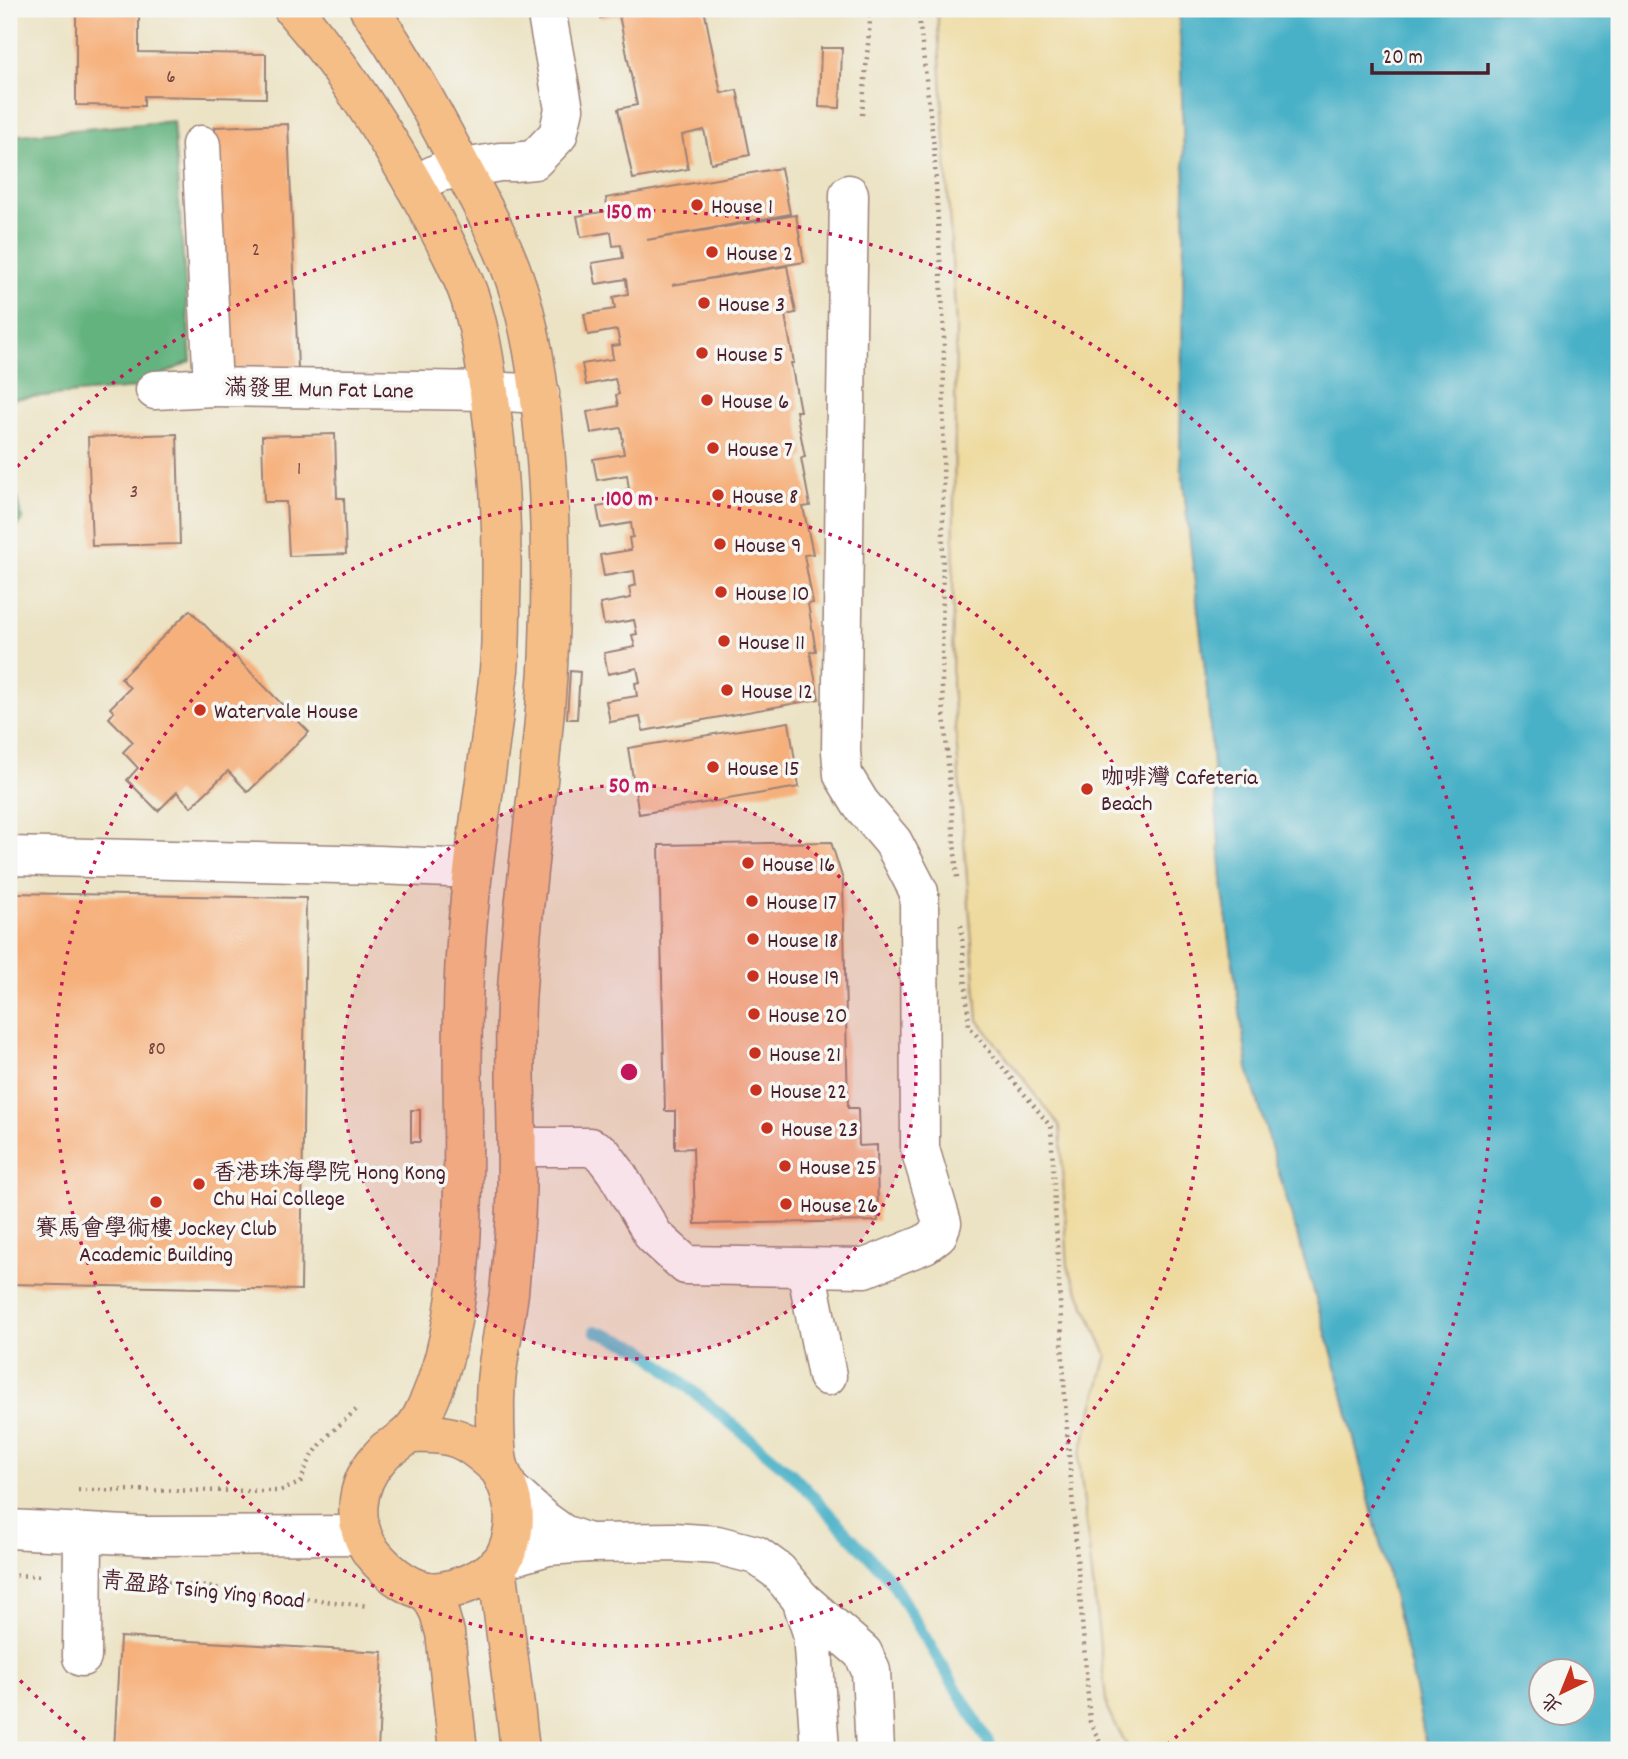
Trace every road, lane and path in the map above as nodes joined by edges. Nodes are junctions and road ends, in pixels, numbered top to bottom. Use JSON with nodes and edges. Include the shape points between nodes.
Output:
{"nodes":[{"id":1,"x":293,"y":9,"type":"edge"},
{"id":2,"x":322,"y":9,"type":"edge"},
{"id":3,"x":369,"y":9,"type":"edge"},
{"id":4,"x":871,"y":9,"type":"edge"},
{"id":5,"x":918,"y":9,"type":"edge"},
{"id":6,"x":548,"y":21,"type":"dead end"},
{"id":7,"x":353,"y":87,"type":"junction"},
{"id":8,"x":862,"y":115,"type":"dead end"},
{"id":9,"x":201,"y":145,"type":"dead end"},
{"id":10,"x":463,"y":168,"type":"junction"},
{"id":11,"x":414,"y":185,"type":"junction"},
{"id":12,"x":849,"y":194,"type":"dead end"},
{"id":13,"x":213,"y":387,"type":"junction"},
{"id":14,"x":155,"y":390,"type":"dead end"},
{"id":15,"x":489,"y":391,"type":"junction"},
{"id":16,"x":540,"y":394,"type":"junction"},
{"id":17,"x":9,"y":856,"type":"edge"},
{"id":18,"x":473,"y":869,"type":"junction"},
{"id":19,"x":958,"y":891,"type":"dead end"},
{"id":20,"x":960,"y":918,"type":"dead end"},
{"id":21,"x":517,"y":1147,"type":"junction"},
{"id":22,"x":806,"y":1268,"type":"junction"},
{"id":23,"x":827,"y":1377,"type":"dead end"},
{"id":24,"x":356,"y":1410,"type":"dead end"},
{"id":25,"x":411,"y":1434,"type":"junction"},
{"id":26,"x":504,"y":1479,"type":"junction"},
{"id":27,"x":77,"y":1490,"type":"dead end"},
{"id":28,"x":9,"y":1530,"type":"edge"},
{"id":29,"x":83,"y":1534,"type":"junction"},
{"id":30,"x":361,"y":1535,"type":"junction"},
{"id":31,"x":588,"y":1543,"type":"junction"},
{"id":32,"x":500,"y":1562,"type":"junction"},
{"id":33,"x":9,"y":1575,"type":"edge"},
{"id":34,"x":82,"y":1577,"type":"junction"},
{"id":35,"x":428,"y":1591,"type":"junction"},
{"id":36,"x":801,"y":1599,"type":"junction"},
{"id":37,"x":378,"y":1610,"type":"dead end"},
{"id":38,"x":82,"y":1657,"type":"dead end"},
{"id":39,"x":458,"y":1750,"type":"edge"},
{"id":40,"x":520,"y":1750,"type":"edge"},
{"id":41,"x":820,"y":1750,"type":"edge"},
{"id":42,"x":876,"y":1750,"type":"edge"},
{"id":43,"x":1104,"y":1750,"type":"edge"}],
"edges":[{"from":1,"to":7,"type":"main road"},
{"from":2,"to":7,"type":"main road"},
{"from":3,"to":10,"type":"main road"},
{"from":4,"to":8,"type":"path"},
{"from":5,"to":19,"type":"path","via":[[934,148],[944,332],[942,688]]},
{"from":6,"to":10,"type":"street","via":[[564,109],[558,135],[534,160]]},
{"from":7,"to":11,"type":"main road"},
{"from":9,"to":13,"type":"street","name":"滿發里 Mun Fat Lane"},
{"from":10,"to":11,"type":"street","via":[[440,172]]},
{"from":10,"to":16,"type":"main road","via":[[516,280]]},
{"from":11,"to":15,"type":"main road","via":[[468,291]]},
{"from":12,"to":22,"type":"street","via":[[843,775],[893,842],[919,892],[919,1149],[942,1223],[938,1234],[925,1244],[865,1268]]},
{"from":13,"to":14,"type":"street"},
{"from":13,"to":15,"type":"street","name":"滿發里 Mun Fat Lane"},
{"from":15,"to":16,"type":"street","name":"滿發里 Mun Fat Lane"},
{"from":15,"to":18,"type":"main road","via":[[501,511],[500,659]]},
{"from":16,"to":21,"type":"main road","via":[[551,524],[548,676],[523,904],[514,1053]]},
{"from":17,"to":18,"type":"street"},
{"from":18,"to":25,"type":"main road","via":[[464,963],[458,1279],[443,1360]]},
{"from":20,"to":43,"type":"path","via":[[969,1026],[1051,1127],[1066,1418],[1090,1722]]},
{"from":21,"to":22,"type":"street","via":[[590,1147],[602,1153],[654,1236],[686,1265]]},
{"from":21,"to":26,"type":"main road","via":[[509,1293],[494,1402]]},
{"from":22,"to":23,"type":"street"},
{"from":24,"to":27,"type":"path","via":[[325,1440],[300,1483],[280,1491]]},
{"from":25,"to":26,"type":"main road","via":[[456,1438],[479,1450]]},
{"from":25,"to":30,"type":"main road","via":[[373,1464],[361,1485]]},
{"from":26,"to":31,"type":"street","via":[[541,1518],[563,1534]]},
{"from":26,"to":32,"type":"main road","via":[[515,1519]]},
{"from":28,"to":29,"type":"street","name":"青盈路 Tsing Ying Road"},
{"from":29,"to":30,"type":"street","name":"青盈路 Tsing Ying Road"},
{"from":29,"to":34,"type":"street"},
{"from":30,"to":35,"type":"main road","via":[[390,1572]]},
{"from":31,"to":32,"type":"street","via":[[548,1546]]},
{"from":31,"to":36,"type":"street","via":[[717,1545],[756,1555],[778,1571]]},
{"from":32,"to":35,"type":"main road","via":[[478,1579],[454,1589]]},
{"from":32,"to":40,"type":"main road"},
{"from":33,"to":34,"type":"path","name":"青盈路 Tsing Ying Road"},
{"from":34,"to":37,"type":"path","name":"青盈路 Tsing Ying Road","via":[[147,1580]]},
{"from":34,"to":38,"type":"street"},
{"from":35,"to":39,"type":"main road","via":[[445,1633]]},
{"from":36,"to":41,"type":"street","via":[[812,1633]]},
{"from":36,"to":42,"type":"street","via":[[863,1653],[871,1671]]}]}
